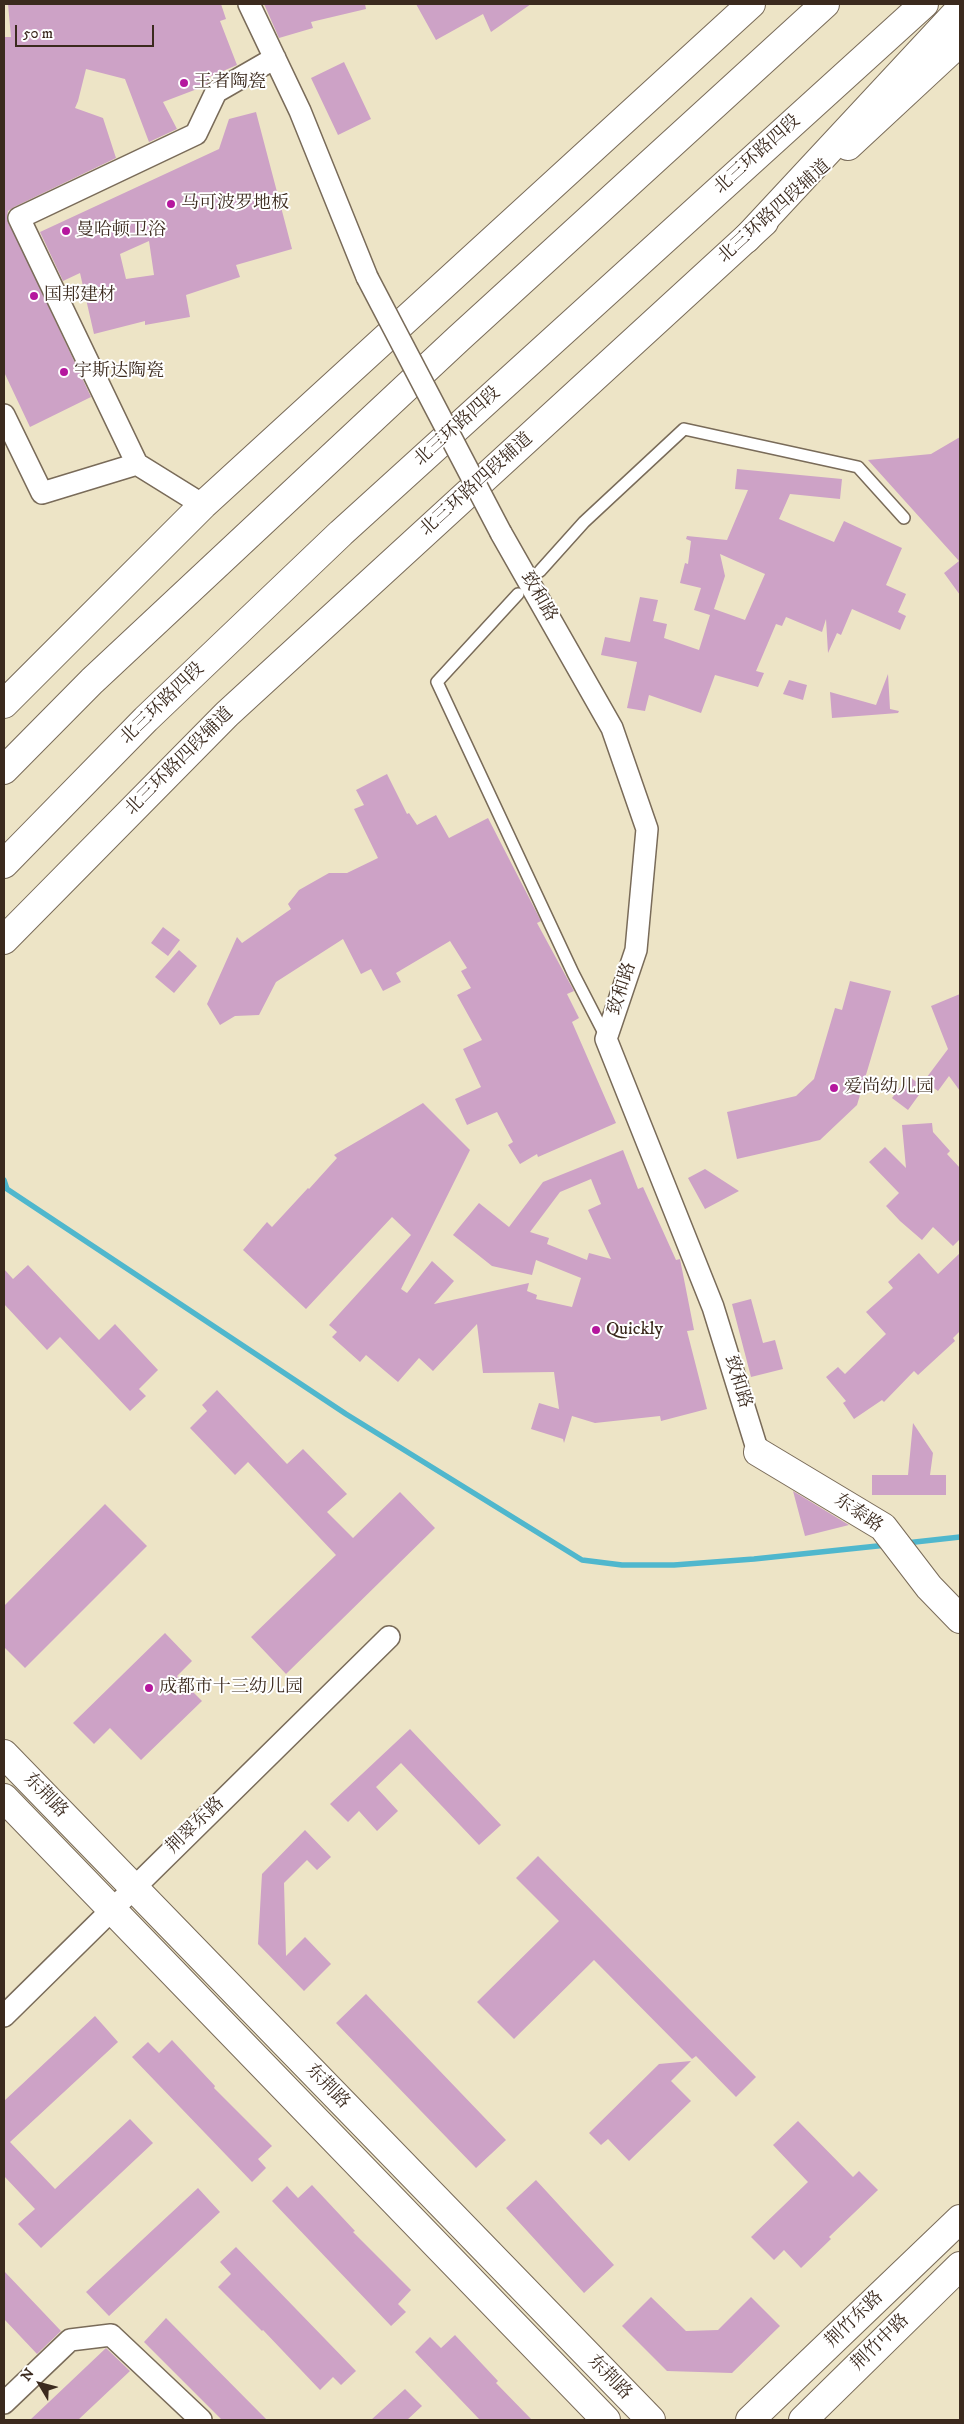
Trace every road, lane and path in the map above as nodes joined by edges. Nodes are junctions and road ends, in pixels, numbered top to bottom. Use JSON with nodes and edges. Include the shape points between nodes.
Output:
{"nodes":[{"id":1,"x":249,"y":4,"type":"edge"},
{"id":2,"x":751,"y":4,"type":"edge"},
{"id":3,"x":825,"y":4,"type":"edge"},
{"id":4,"x":924,"y":4,"type":"edge"},
{"id":5,"x":960,"y":9,"type":"edge"},
{"id":6,"x":960,"y":42,"type":"edge"},
{"id":7,"x":275,"y":58,"type":"junction"},
{"id":8,"x":746,"y":239,"type":"junction"},
{"id":9,"x":4,"y":415,"type":"edge"},
{"id":10,"x":137,"y":464,"type":"junction"},
{"id":11,"x":203,"y":505,"type":"junction"},
{"id":12,"x":904,"y":518,"type":"dead end"},
{"id":13,"x":540,"y":570,"type":"dead end"},
{"id":14,"x":518,"y":594,"type":"dead end"},
{"id":15,"x":4,"y":704,"type":"edge"},
{"id":16,"x":4,"y":770,"type":"edge"},
{"id":17,"x":4,"y":864,"type":"edge"},
{"id":18,"x":4,"y":940,"type":"edge"},
{"id":19,"x":606,"y":1039,"type":"junction"},
{"id":20,"x":758,"y":1452,"type":"joint"},
{"id":21,"x":960,"y":1620,"type":"edge"},
{"id":22,"x":389,"y":1637,"type":"dead end"},
{"id":23,"x":4,"y":1754,"type":"edge"},
{"id":24,"x":4,"y":1798,"type":"edge"},
{"id":25,"x":134,"y":1888,"type":"junction"},
{"id":26,"x":114,"y":1910,"type":"junction"},
{"id":27,"x":4,"y":2016,"type":"edge"},
{"id":28,"x":960,"y":2219,"type":"edge"},
{"id":29,"x":960,"y":2266,"type":"edge"},
{"id":30,"x":4,"y":2403,"type":"edge"},
{"id":31,"x":201,"y":2420,"type":"edge"},
{"id":32,"x":606,"y":2420,"type":"edge"},
{"id":33,"x":651,"y":2420,"type":"edge"},
{"id":34,"x":750,"y":2420,"type":"edge"},
{"id":35,"x":802,"y":2420,"type":"edge"}],
"edges":[{"from":1,"to":7,"type":"street","name":"致和路"},
{"from":2,"to":11,"type":"main road"},
{"from":3,"to":16,"type":"main road","via":[[458,339],[92,681]]},
{"from":4,"to":17,"type":"main road","name":"北三环路四段","via":[[341,533],[146,720]]},
{"from":5,"to":8,"type":"main road"},
{"from":6,"to":8,"type":"main road","name":"北三环路四段辅道"},
{"from":7,"to":10,"type":"street","via":[[216,92],[196,134],[19,218]]},
{"from":7,"to":19,"type":"street","name":"致和路","bridge":true,"via":[[300,111],[367,277],[501,534],[612,728],[647,829],[636,950]]},
{"from":8,"to":18,"type":"main road","name":"北三环路四段辅道","via":[[227,714]]},
{"from":9,"to":10,"type":"street","via":[[42,493]]},
{"from":10,"to":11,"type":"street"},
{"from":11,"to":15,"type":"main road"},
{"from":12,"to":13,"type":"lane","via":[[858,466],[684,429],[584,522]]},
{"from":14,"to":19,"type":"lane","via":[[437,682]]},
{"from":19,"to":20,"type":"street","name":"致和路","via":[[713,1307]]},
{"from":20,"to":21,"type":"main road","name":"东泰路","via":[[883,1527],[929,1587]]},
{"from":22,"to":25,"type":"street","name":"荆翠东路"},
{"from":23,"to":25,"type":"main road","name":"东荆路"},
{"from":24,"to":26,"type":"main road","name":"东荆路"},
{"from":25,"to":26,"type":"street","name":"荆翠东路"},
{"from":25,"to":33,"type":"main road","name":"东荆路"},
{"from":26,"to":27,"type":"street","name":"荆翠东路"},
{"from":26,"to":32,"type":"main road","name":"东荆路"},
{"from":28,"to":34,"type":"main road","name":"荆竹东路"},
{"from":29,"to":35,"type":"main road","name":"荆竹中路"},
{"from":30,"to":31,"type":"street","via":[[70,2340],[111,2335]]}]}
